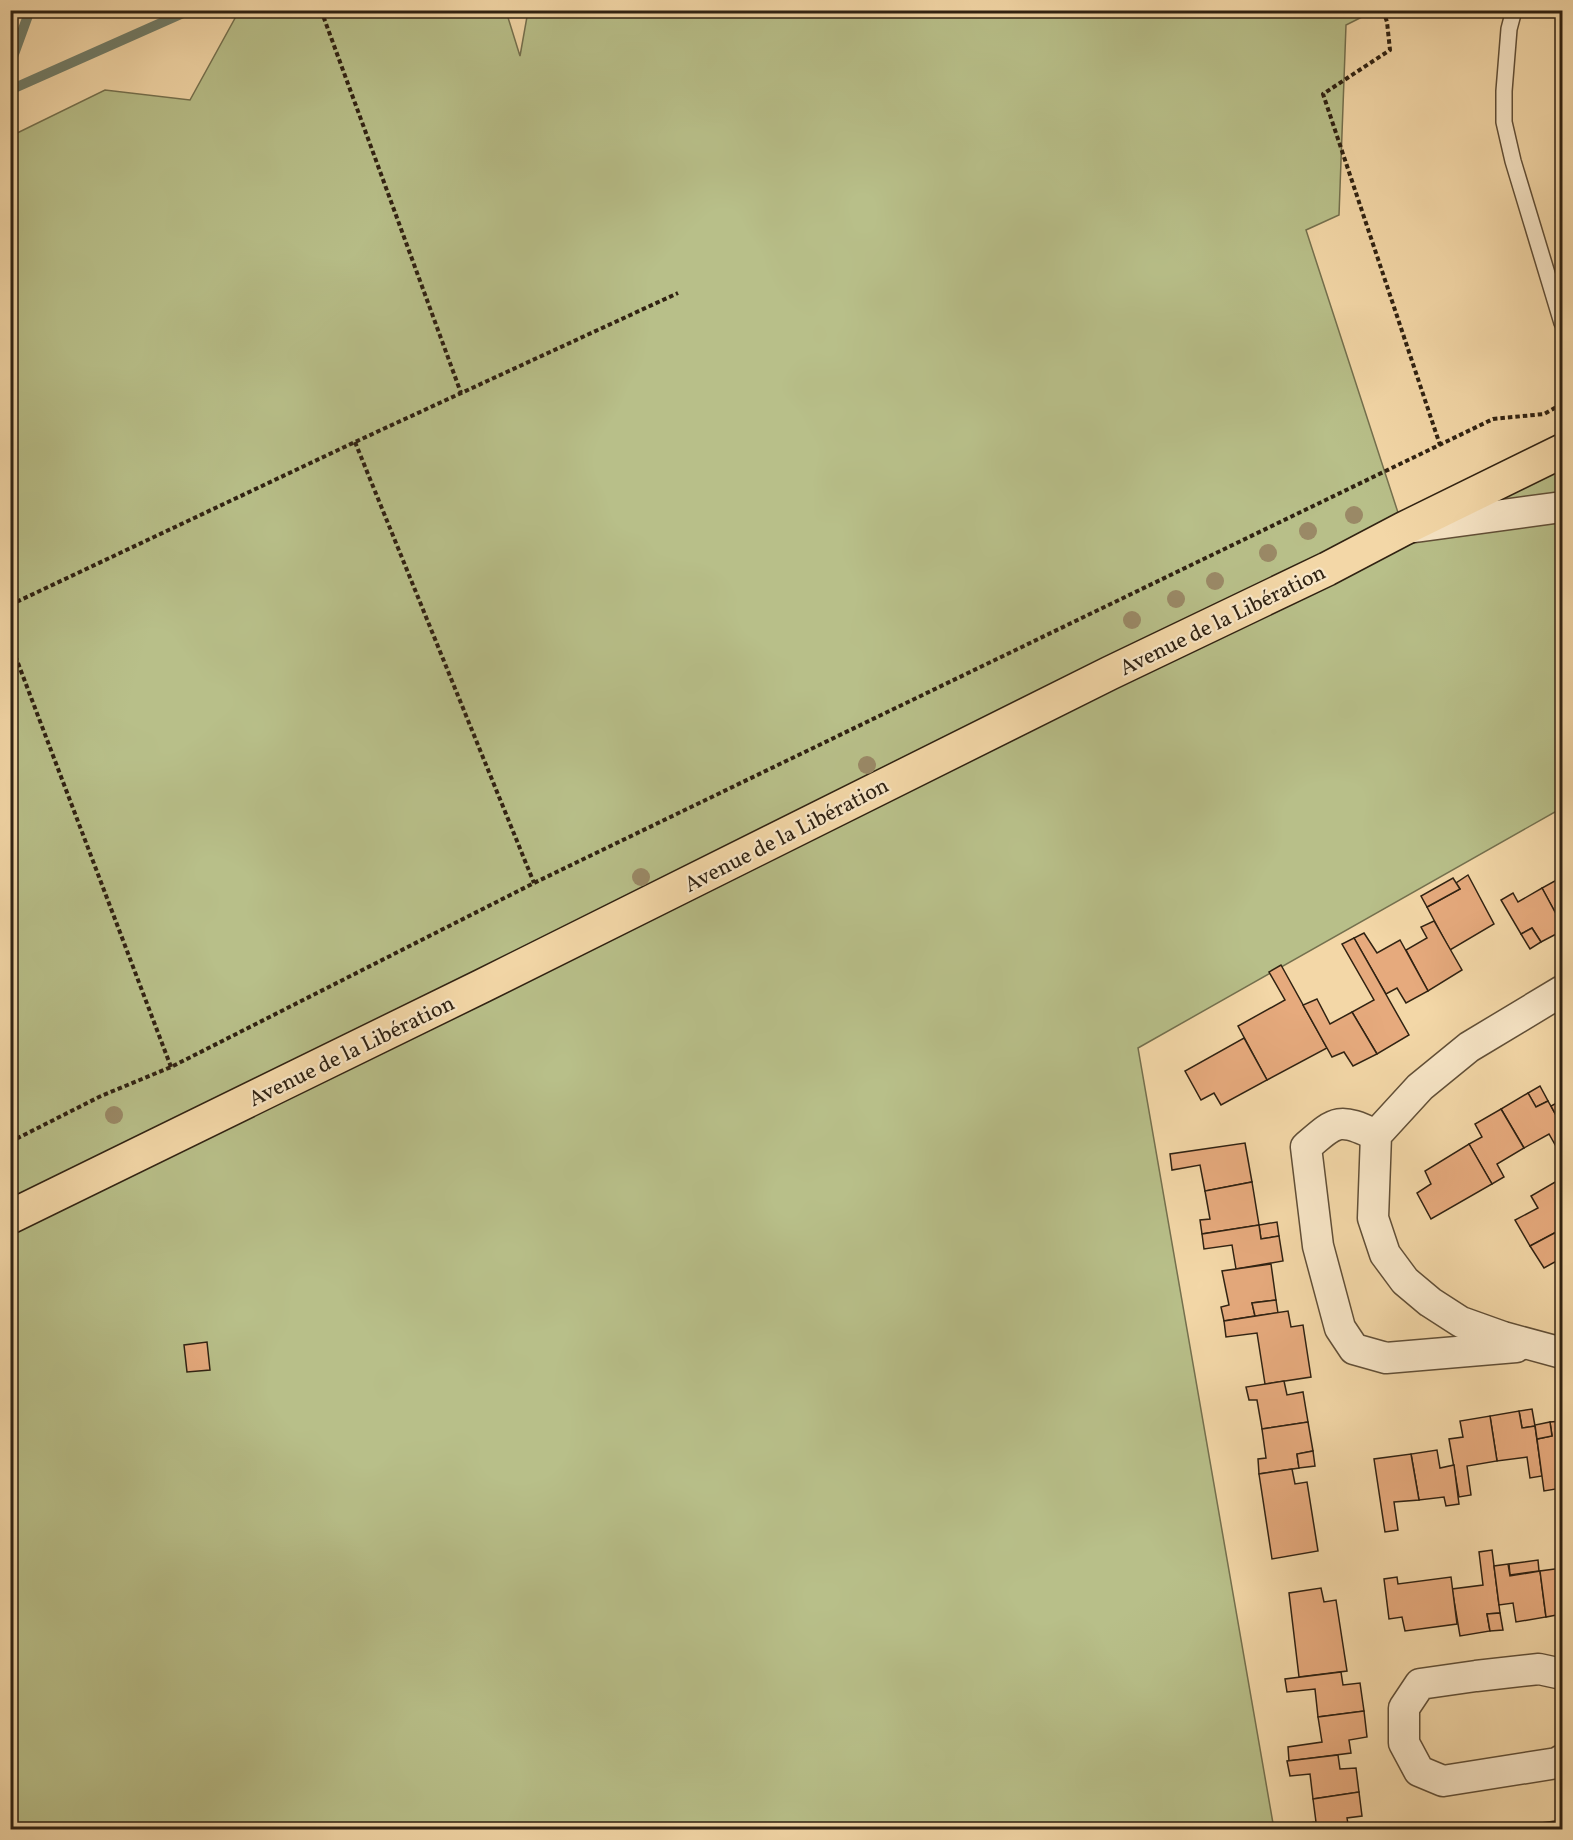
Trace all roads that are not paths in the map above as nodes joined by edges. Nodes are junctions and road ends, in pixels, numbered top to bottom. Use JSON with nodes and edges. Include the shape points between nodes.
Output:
{"nodes":[{"id":1,"x":1514,"y":10,"type":"edge"},
{"id":2,"x":1563,"y":323,"type":"edge"},
{"id":3,"x":1563,"y":451,"type":"edge"},
{"id":4,"x":1563,"y":507,"type":"edge"},
{"id":5,"x":1403,"y":529,"type":"junction"},
{"id":6,"x":1563,"y":992,"type":"edge"},
{"id":7,"x":1376,"y":1135,"type":"junction"},
{"id":8,"x":10,"y":1217,"type":"edge"},
{"id":9,"x":1534,"y":1346,"type":"junction"},
{"id":10,"x":1563,"y":1353,"type":"edge"},
{"id":11,"x":1563,"y":1674,"type":"edge"},
{"id":12,"x":1563,"y":1760,"type":"edge"}],
"edges":[{"from":1,"to":2,"type":"lane","via":[[1509,29],[1504,122]]},
{"from":3,"to":5,"type":"main road","name":"Avenue de la Libération"},
{"from":4,"to":5,"type":"street"},
{"from":5,"to":8,"type":"main road","name":"Avenue de la Libération"},
{"from":6,"to":7,"type":"street","via":[[1469,1047],[1420,1087]]},
{"from":7,"to":9,"type":"street","via":[[1373,1218],[1385,1254],[1405,1281],[1461,1322]]},
{"from":7,"to":9,"type":"street","via":[[1353,1124],[1330,1126],[1306,1147],[1318,1246],[1340,1328],[1354,1349],[1386,1358]]},
{"from":9,"to":10,"type":"street"},
{"from":11,"to":12,"type":"street","via":[[1539,1669],[1420,1684],[1404,1708],[1404,1743],[1419,1771],[1443,1781]]}]}
